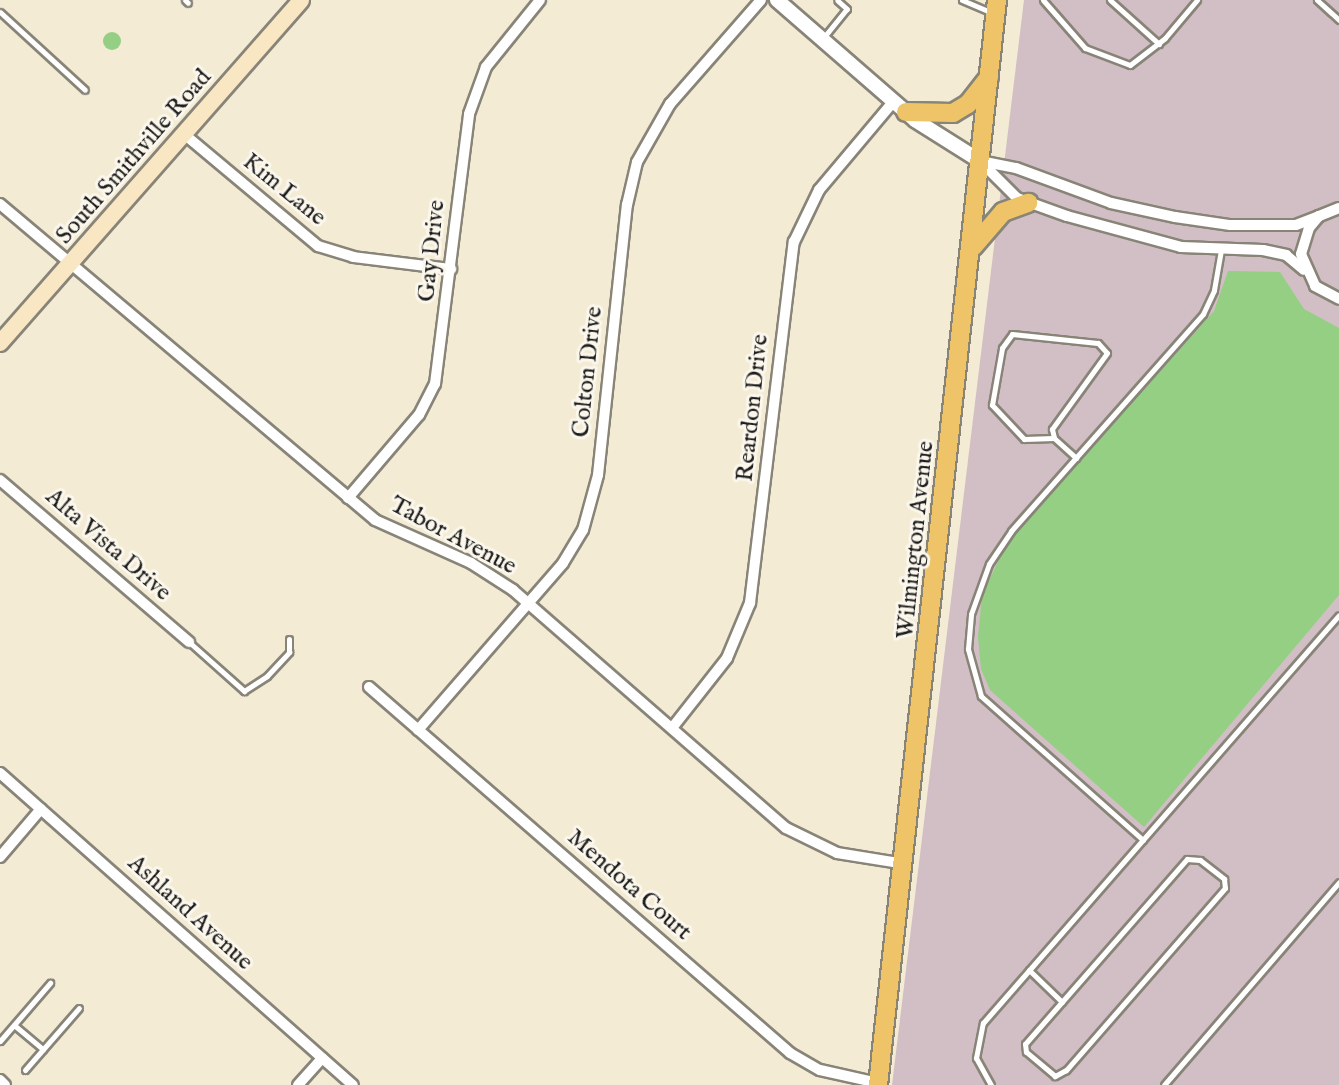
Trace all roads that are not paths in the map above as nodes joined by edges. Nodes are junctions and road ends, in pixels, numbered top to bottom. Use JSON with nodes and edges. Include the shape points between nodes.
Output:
{"nodes":[{"id":1,"x":302,"y":0,"type":"edge"},
{"id":2,"x":540,"y":0,"type":"edge"},
{"id":3,"x":761,"y":0,"type":"edge"},
{"id":4,"x":777,"y":0,"type":"edge"},
{"id":5,"x":836,"y":0,"type":"edge"},
{"id":6,"x":962,"y":0,"type":"edge"},
{"id":7,"x":1042,"y":0,"type":"edge"},
{"id":8,"x":1110,"y":0,"type":"edge"},
{"id":9,"x":1197,"y":0,"type":"edge"},
{"id":10,"x":1317,"y":0,"type":"edge"},
{"id":11,"x":997,"y":7,"type":"edge"},
{"id":12,"x":0,"y":12,"type":"edge"},
{"id":13,"x":1339,"y":20,"type":"edge"},
{"id":14,"x":822,"y":39,"type":"junction"},
{"id":15,"x":1159,"y":44,"type":"junction"},
{"id":16,"x":989,"y":77,"type":"junction"},
{"id":17,"x":85,"y":90,"type":"dead end"},
{"id":18,"x":899,"y":107,"type":"junction"},
{"id":19,"x":184,"y":134,"type":"junction"},
{"id":20,"x":980,"y":161,"type":"junction"},
{"id":21,"x":1028,"y":202,"type":"junction"},
{"id":22,"x":0,"y":204,"type":"edge"},
{"id":23,"x":1339,"y":208,"type":"edge"},
{"id":24,"x":1319,"y":216,"type":"junction"},
{"id":25,"x":971,"y":250,"type":"junction"},
{"id":26,"x":1221,"y":250,"type":"junction"},
{"id":27,"x":70,"y":264,"type":"junction"},
{"id":28,"x":451,"y":269,"type":"junction"},
{"id":29,"x":1304,"y":270,"type":"junction"},
{"id":30,"x":1339,"y":299,"type":"edge"},
{"id":31,"x":0,"y":344,"type":"edge"},
{"id":32,"x":1054,"y":438,"type":"junction"},
{"id":33,"x":1076,"y":458,"type":"junction"},
{"id":34,"x":0,"y":480,"type":"edge"},
{"id":35,"x":348,"y":498,"type":"junction"},
{"id":36,"x":528,"y":604,"type":"junction"},
{"id":37,"x":1339,"y":615,"type":"edge"},
{"id":38,"x":289,"y":639,"type":"dead end"},
{"id":39,"x":189,"y":642,"type":"joint"},
{"id":40,"x":369,"y":687,"type":"dead end"},
{"id":41,"x":672,"y":728,"type":"junction"},
{"id":42,"x":418,"y":730,"type":"junction"},
{"id":43,"x":0,"y":773,"type":"edge"},
{"id":44,"x":41,"y":809,"type":"junction"},
{"id":45,"x":1143,"y":840,"type":"junction"},
{"id":46,"x":0,"y":857,"type":"edge"},
{"id":47,"x":905,"y":864,"type":"junction"},
{"id":48,"x":1339,"y":882,"type":"edge"},
{"id":49,"x":1029,"y":970,"type":"junction"},
{"id":50,"x":50,"y":983,"type":"dead end"},
{"id":51,"x":1062,"y":1002,"type":"junction"},
{"id":52,"x":79,"y":1008,"type":"dead end"},
{"id":53,"x":14,"y":1025,"type":"junction"},
{"id":54,"x":0,"y":1041,"type":"edge"},
{"id":55,"x":43,"y":1049,"type":"junction"},
{"id":56,"x":322,"y":1058,"type":"junction"},
{"id":57,"x":24,"y":1070,"type":"dead end"},
{"id":58,"x":0,"y":1080,"type":"edge"},
{"id":59,"x":878,"y":1084,"type":"edge"},
{"id":60,"x":5,"y":1085,"type":"edge"},
{"id":61,"x":298,"y":1085,"type":"edge"},
{"id":62,"x":353,"y":1085,"type":"edge"},
{"id":63,"x":991,"y":1085,"type":"edge"},
{"id":64,"x":1164,"y":1085,"type":"edge"}],
"edges":[{"from":1,"to":19,"type":"main road","name":"South Smithville Road"},
{"from":2,"to":28,"type":"street","name":"Gay Drive","via":[[503,42],[476,91],[465,136]]},
{"from":3,"to":36,"type":"street","name":"Colton Drive","via":[[670,104],[637,162],[626,205],[595,492],[575,546]]},
{"from":4,"to":14,"type":"street"},
{"from":5,"to":14,"type":"lane","via":[[847,9]]},
{"from":6,"to":11,"type":"lane"},
{"from":7,"to":15,"type":"lane","via":[[1069,34],[1104,58],[1130,65]]},
{"from":8,"to":15,"type":"lane"},
{"from":9,"to":15,"type":"lane"},
{"from":10,"to":13,"type":"lane"},
{"from":11,"to":16,"type":"main road","name":"Wilmington Avenue"},
{"from":12,"to":17,"type":"lane"},
{"from":14,"to":18,"type":"street"},
{"from":16,"to":18,"type":"main road","via":[[968,104],[953,113]]},
{"from":16,"to":20,"type":"main road","name":"Wilmington Avenue"},
{"from":18,"to":20,"type":"street"},
{"from":18,"to":41,"type":"street","name":"Reardon Drive","via":[[819,190],[794,242],[750,603],[727,658]]},
{"from":19,"to":27,"type":"main road","name":"South Smithville Road"},
{"from":19,"to":28,"type":"street","name":"Kim Lane","via":[[318,246],[353,257]]},
{"from":20,"to":21,"type":"street","via":[[1017,198]]},
{"from":20,"to":24,"type":"street","via":[[1016,168],[1111,203],[1175,217],[1230,225],[1296,225]]},
{"from":20,"to":25,"type":"main road","name":"Wilmington Avenue"},
{"from":21,"to":25,"type":"main road","via":[[1003,212]]},
{"from":21,"to":26,"type":"street","via":[[1119,234]]},
{"from":22,"to":27,"type":"street","name":"Tabor Avenue"},
{"from":23,"to":24,"type":"street"},
{"from":24,"to":29,"type":"street","via":[[1304,238]]},
{"from":25,"to":47,"type":"main road","name":"Wilmington Avenue"},
{"from":26,"to":29,"type":"street","via":[[1286,255]]},
{"from":26,"to":33,"type":"lane","via":[[1214,290],[1203,314]]},
{"from":27,"to":31,"type":"main road","name":"South Smithville Road"},
{"from":27,"to":35,"type":"street","name":"Tabor Avenue"},
{"from":28,"to":35,"type":"street","name":"Gay Drive","via":[[435,384],[419,415]]},
{"from":29,"to":30,"type":"street","via":[[1315,286]]},
{"from":32,"to":32,"type":"lane","via":[[1055,420],[1107,353],[1098,343],[1012,334],[1002,348],[992,405],[1024,439]]},
{"from":32,"to":33,"type":"lane"},
{"from":33,"to":45,"type":"lane","via":[[1011,531],[989,564],[971,614],[968,649],[981,696],[990,707]]},
{"from":34,"to":39,"type":"street","name":"Alta Vista Drive"},
{"from":35,"to":36,"type":"street","name":"Tabor Avenue","via":[[389,528],[494,576]]},
{"from":36,"to":41,"type":"street","name":"Tabor Avenue"},
{"from":36,"to":42,"type":"street","name":"Colton Drive"},
{"from":37,"to":45,"type":"lane"},
{"from":38,"to":39,"type":"lane","via":[[289,652],[267,677],[244,691]]},
{"from":40,"to":42,"type":"street","name":"Mendota Court"},
{"from":41,"to":47,"type":"street","name":"Tabor Avenue","via":[[802,838],[837,853]]},
{"from":42,"to":59,"type":"street","name":"Mendota Court","via":[[790,1053],[830,1073]]},
{"from":43,"to":44,"type":"street","name":"Ashland Avenue"},
{"from":44,"to":46,"type":"street"},
{"from":44,"to":56,"type":"street","name":"Ashland Avenue"},
{"from":45,"to":49,"type":"lane"},
{"from":47,"to":59,"type":"main road","name":"Wilmington Avenue"},
{"from":48,"to":64,"type":"lane"},
{"from":49,"to":51,"type":"lane"},
{"from":49,"to":63,"type":"lane","via":[[979,1032],[976,1058]]},
{"from":50,"to":53,"type":"lane"},
{"from":51,"to":51,"type":"lane","via":[[1187,859],[1200,860],[1223,879],[1225,888],[1066,1070],[1055,1076],[1026,1052],[1025,1044]]},
{"from":52,"to":55,"type":"lane"},
{"from":53,"to":54,"type":"lane"},
{"from":53,"to":55,"type":"lane"},
{"from":55,"to":57,"type":"lane"},
{"from":56,"to":61,"type":"street"},
{"from":56,"to":62,"type":"street","name":"Ashland Avenue"},
{"from":58,"to":60,"type":"street"}]}
